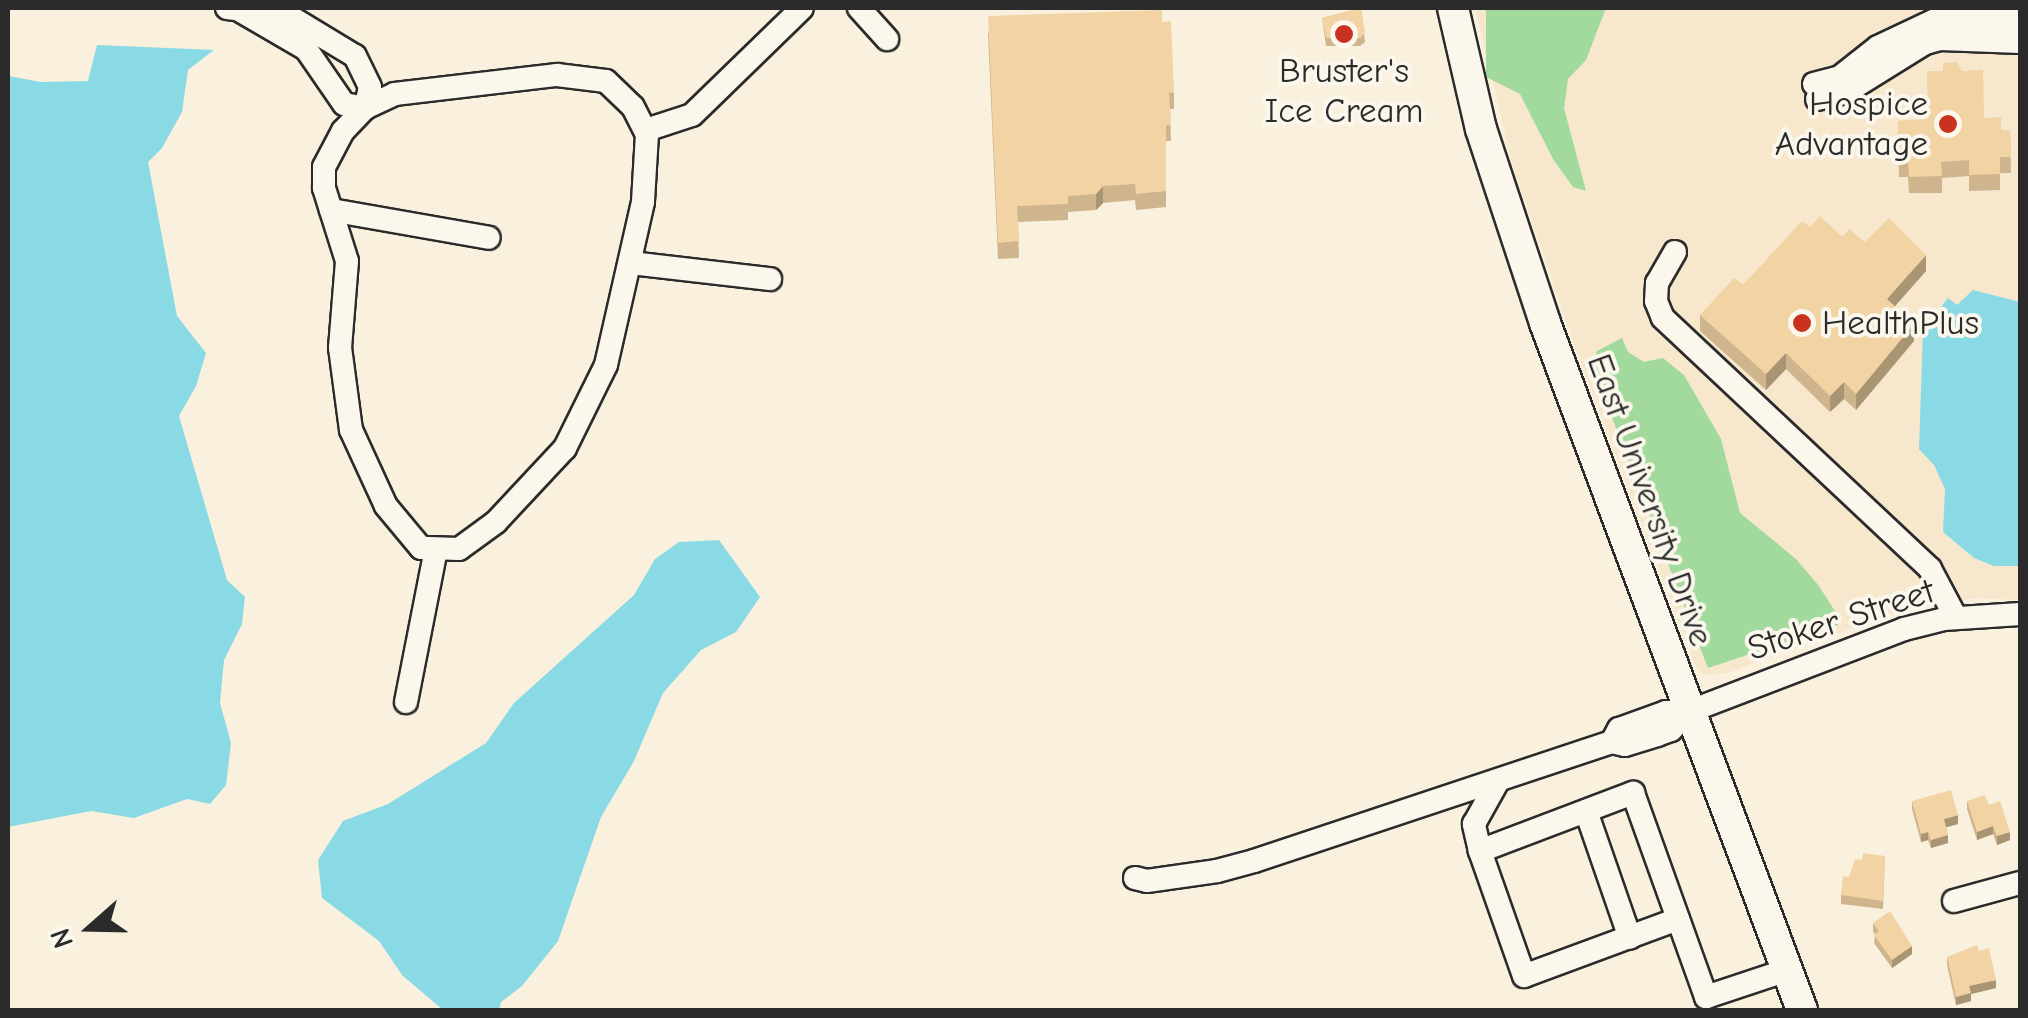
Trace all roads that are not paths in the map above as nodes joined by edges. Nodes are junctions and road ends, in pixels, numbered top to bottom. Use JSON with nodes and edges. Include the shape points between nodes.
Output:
{"nodes":[{"id":1,"x":802,"y":8,"type":"edge"},
{"id":2,"x":859,"y":8,"type":"edge"},
{"id":3,"x":1453,"y":8,"type":"edge"},
{"id":4,"x":233,"y":9,"type":"edge"},
{"id":5,"x":2020,"y":21,"type":"edge"},
{"id":6,"x":888,"y":39,"type":"dead end"},
{"id":7,"x":2020,"y":42,"type":"edge"},
{"id":8,"x":365,"y":108,"type":"junction"},
{"id":9,"x":646,"y":130,"type":"junction"},
{"id":10,"x":331,"y":210,"type":"junction"},
{"id":11,"x":490,"y":238,"type":"dead end"},
{"id":12,"x":1675,"y":252,"type":"dead end"},
{"id":13,"x":631,"y":263,"type":"junction"},
{"id":14,"x":770,"y":279,"type":"dead end"},
{"id":15,"x":436,"y":549,"type":"junction"},
{"id":16,"x":2020,"y":614,"type":"edge"},
{"id":17,"x":1956,"y":618,"type":"junction"},
{"id":18,"x":406,"y":702,"type":"dead end"},
{"id":19,"x":1688,"y":712,"type":"junction"},
{"id":20,"x":1498,"y":781,"type":"junction"},
{"id":21,"x":1586,"y":810,"type":"junction"},
{"id":22,"x":1480,"y":851,"type":"junction"},
{"id":23,"x":1136,"y":878,"type":"dead end"},
{"id":24,"x":2020,"y":883,"type":"edge"},
{"id":25,"x":1954,"y":901,"type":"dead end"},
{"id":26,"x":1678,"y":919,"type":"junction"},
{"id":27,"x":1630,"y":938,"type":"junction"},
{"id":28,"x":1787,"y":970,"type":"junction"},
{"id":29,"x":1802,"y":1010,"type":"edge"}],
"edges":[{"from":1,"to":9,"type":"street","via":[[692,115]]},
{"from":2,"to":6,"type":"street"},
{"from":3,"to":19,"type":"main road","name":"East University Drive","via":[[1512,226]]},
{"from":4,"to":8,"type":"street","via":[[306,49],[344,104]]},
{"from":4,"to":8,"type":"street","via":[[286,15],[355,56],[370,88]]},
{"from":5,"to":7,"type":"street","via":[[1940,18],[1878,47],[1816,91],[1848,91],[1940,39]]},
{"from":8,"to":9,"type":"street","via":[[394,94],[584,76],[620,92]]},
{"from":8,"to":10,"type":"street","via":[[324,167]]},
{"from":9,"to":13,"type":"street","via":[[643,202]]},
{"from":10,"to":11,"type":"street"},
{"from":10,"to":15,"type":"street","via":[[347,260],[340,348],[351,430],[386,506],[420,548]]},
{"from":12,"to":17,"type":"street","via":[[1657,283],[1664,318],[1930,569]]},
{"from":13,"to":14,"type":"street"},
{"from":13,"to":15,"type":"street","via":[[606,366],[565,448],[478,538],[459,550]]},
{"from":15,"to":18,"type":"street"},
{"from":16,"to":17,"type":"street","name":"Stoker Street"},
{"from":17,"to":19,"type":"street","name":"Stoker Street","via":[[1848,647]]},
{"from":19,"to":20,"type":"street","name":"Stoker Street","via":[[1671,730],[1626,745],[1612,742]]},
{"from":19,"to":28,"type":"main road","name":"East University Drive"},
{"from":20,"to":22,"type":"street","via":[[1474,824]]},
{"from":20,"to":23,"type":"street","name":"Stoker Street","via":[[1217,872]]},
{"from":21,"to":22,"type":"street"},
{"from":21,"to":26,"type":"street","via":[[1633,793]]},
{"from":21,"to":27,"type":"street"},
{"from":22,"to":27,"type":"street","via":[[1524,976]]},
{"from":24,"to":25,"type":"street"},
{"from":26,"to":27,"type":"street"},
{"from":26,"to":28,"type":"street","via":[[1706,997]]},
{"from":28,"to":29,"type":"main road","name":"East University Drive"}]}
